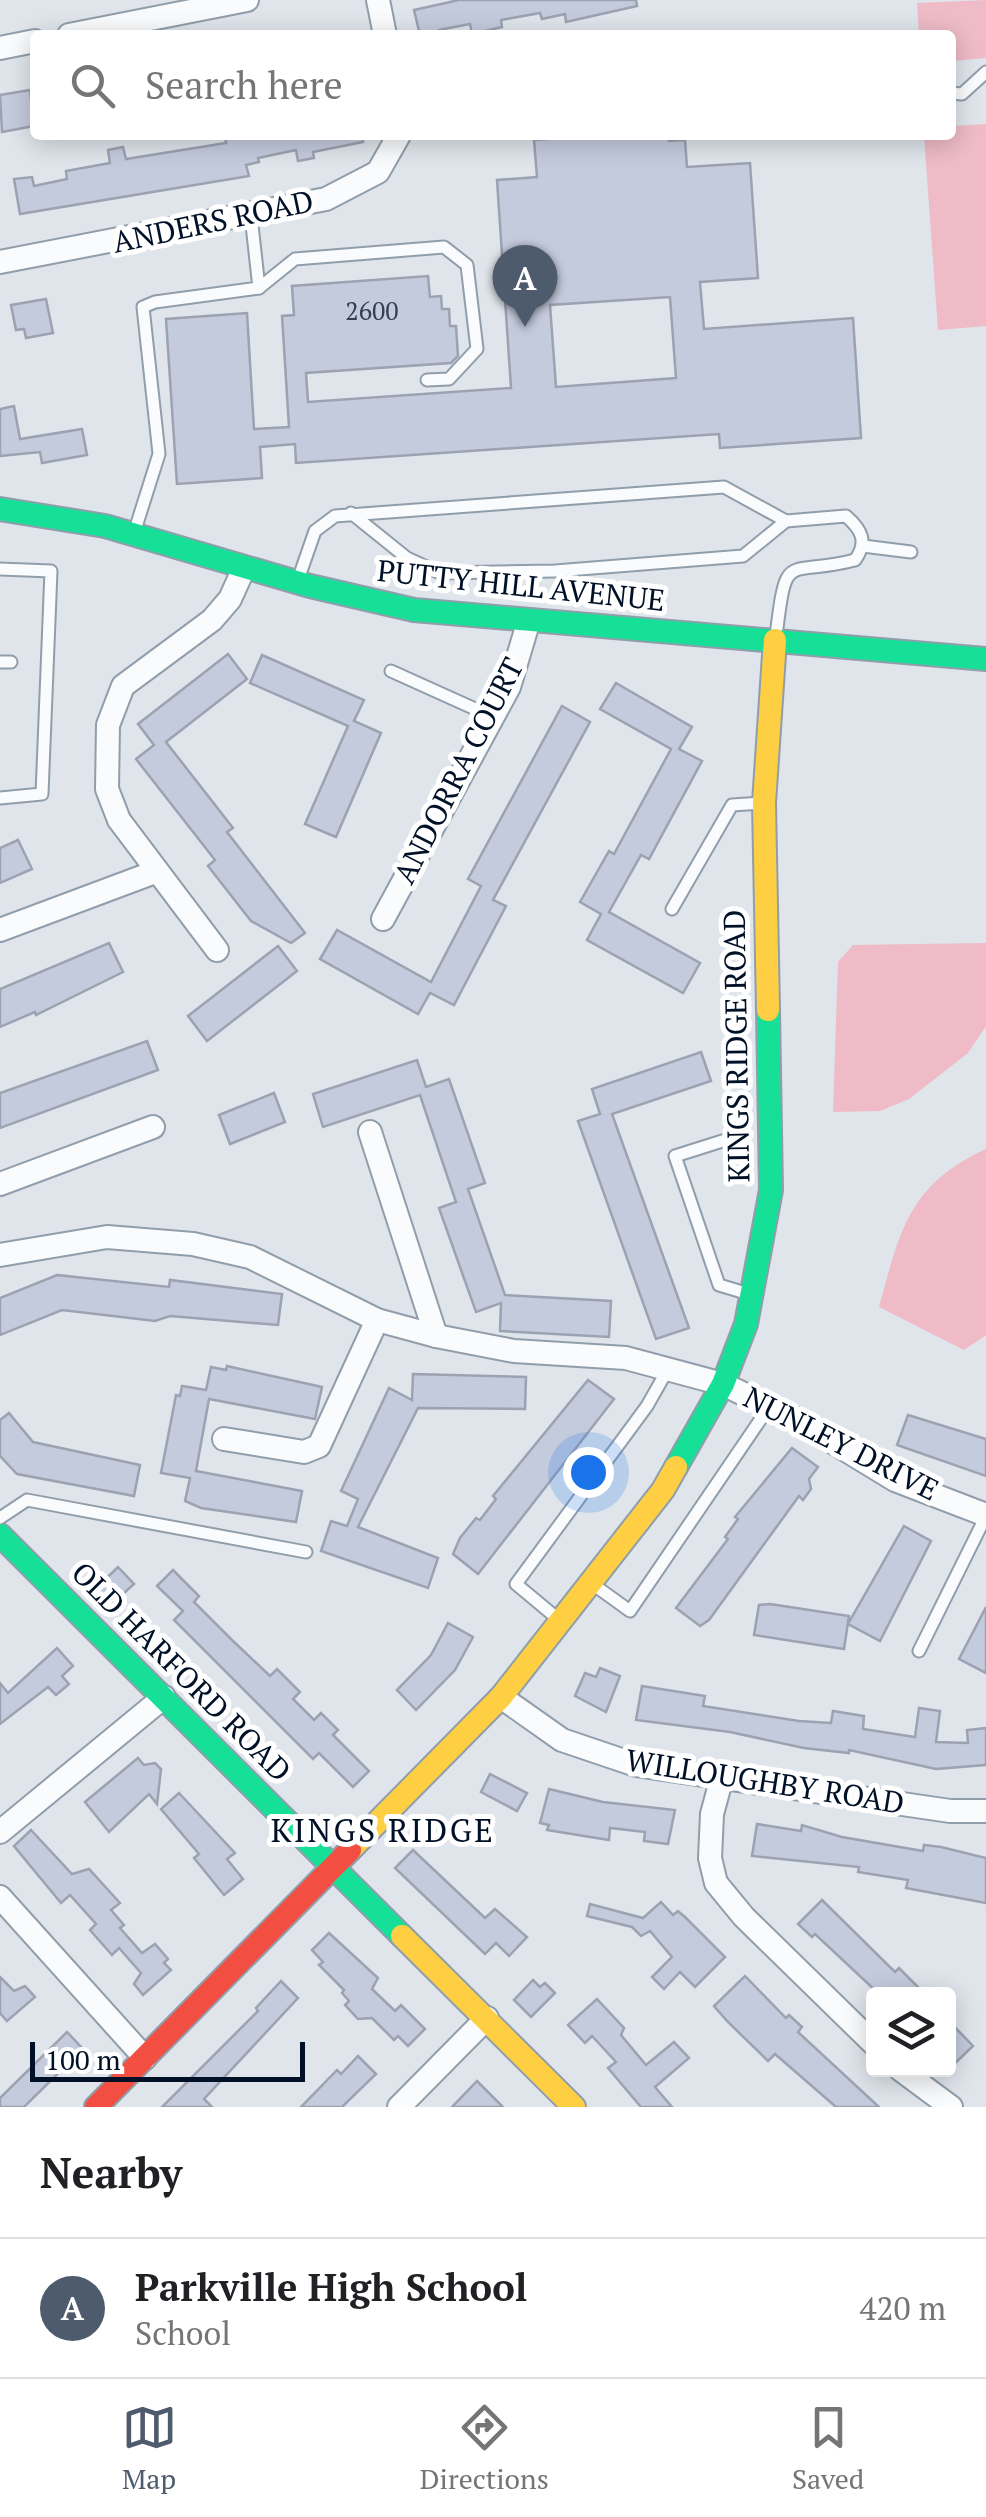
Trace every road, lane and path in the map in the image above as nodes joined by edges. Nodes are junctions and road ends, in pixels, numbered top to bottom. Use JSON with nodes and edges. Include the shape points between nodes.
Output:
{"nodes":[{"id":1,"x":247,"y":0,"type":"edge"},
{"id":2,"x":378,"y":0,"type":"edge"},
{"id":3,"x":94,"y":30,"type":"edge"},
{"id":4,"x":384,"y":30,"type":"edge"},
{"id":5,"x":30,"y":42,"type":"edge"},
{"id":6,"x":0,"y":48,"type":"edge"},
{"id":7,"x":986,"y":72,"type":"edge"},
{"id":8,"x":956,"y":93,"type":"edge"},
{"id":9,"x":397,"y":140,"type":"edge"},
{"id":10,"x":251,"y":216,"type":"junction"},
{"id":11,"x":0,"y":262,"type":"edge"},
{"id":12,"x":259,"y":288,"type":"junction"},
{"id":13,"x":427,"y":380,"type":"dead end"},
{"id":14,"x":0,"y":509,"type":"edge"},
{"id":15,"x":351,"y":513,"type":"junction"},
{"id":16,"x":786,"y":521,"type":"junction"},
{"id":17,"x":134,"y":534,"type":"junction"},
{"id":18,"x":863,"y":546,"type":"junction"},
{"id":19,"x":911,"y":552,"type":"dead end"},
{"id":20,"x":244,"y":568,"type":"junction"},
{"id":21,"x":0,"y":569,"type":"edge"},
{"id":22,"x":297,"y":583,"type":"junction"},
{"id":23,"x":529,"y":620,"type":"junction"},
{"id":24,"x":775,"y":640,"type":"junction"},
{"id":25,"x":986,"y":660,"type":"edge"},
{"id":26,"x":391,"y":672,"type":"dead end"},
{"id":27,"x":492,"y":718,"type":"junction"},
{"id":28,"x":0,"y":798,"type":"edge"},
{"id":29,"x":764,"y":803,"type":"junction"},
{"id":30,"x":156,"y":872,"type":"junction"},
{"id":31,"x":672,"y":909,"type":"dead end"},
{"id":32,"x":383,"y":919,"type":"dead end"},
{"id":33,"x":0,"y":930,"type":"edge"},
{"id":34,"x":217,"y":950,"type":"dead end"},
{"id":35,"x":153,"y":1127,"type":"dead end"},
{"id":36,"x":370,"y":1132,"type":"dead end"},
{"id":37,"x":735,"y":1137,"type":"dead end"},
{"id":38,"x":0,"y":1184,"type":"edge"},
{"id":39,"x":0,"y":1255,"type":"edge"},
{"id":40,"x":753,"y":1295,"type":"junction"},
{"id":41,"x":378,"y":1320,"type":"junction"},
{"id":42,"x":436,"y":1336,"type":"junction"},
{"id":43,"x":668,"y":1369,"type":"junction"},
{"id":44,"x":723,"y":1384,"type":"junction"},
{"id":45,"x":771,"y":1405,"type":"junction"},
{"id":46,"x":224,"y":1438,"type":"dead end"},
{"id":47,"x":986,"y":1515,"type":"edge"},
{"id":48,"x":0,"y":1518,"type":"edge"},
{"id":49,"x":0,"y":1536,"type":"edge"},
{"id":50,"x":306,"y":1552,"type":"dead end"},
{"id":51,"x":590,"y":1582,"type":"junction"},
{"id":52,"x":561,"y":1622,"type":"junction"},
{"id":53,"x":919,"y":1651,"type":"dead end"},
{"id":54,"x":164,"y":1697,"type":"junction"},
{"id":55,"x":501,"y":1697,"type":"junction"},
{"id":56,"x":722,"y":1778,"type":"junction"},
{"id":57,"x":986,"y":1811,"type":"edge"},
{"id":58,"x":0,"y":1832,"type":"edge"},
{"id":59,"x":334,"y":1867,"type":"junction"},
{"id":60,"x":0,"y":1897,"type":"edge"},
{"id":61,"x":486,"y":2018,"type":"junction"},
{"id":62,"x":866,"y":2036,"type":"edge"},
{"id":63,"x":145,"y":2058,"type":"junction"},
{"id":64,"x":910,"y":2077,"type":"edge"},
{"id":65,"x":96,"y":2107,"type":"edge"},
{"id":66,"x":399,"y":2107,"type":"edge"},
{"id":67,"x":574,"y":2107,"type":"edge"},
{"id":68,"x":950,"y":2107,"type":"edge"}],
"edges":[{"from":1,"to":3,"type":"street"},
{"from":2,"to":4,"type":"street"},
{"from":5,"to":6,"type":"street"},
{"from":7,"to":8,"type":"lane"},
{"from":9,"to":10,"type":"street","name":"ANDERS ROAD","via":[[367,181]]},
{"from":10,"to":11,"type":"street","name":"ANDERS ROAD"},
{"from":10,"to":12,"type":"lane"},
{"from":12,"to":13,"type":"lane","via":[[295,259],[444,247],[467,265],[477,348],[449,379]]},
{"from":12,"to":17,"type":"lane","via":[[143,307],[158,454]]},
{"from":14,"to":17,"type":"street","name":"PUTTY HILL AVENUE"},
{"from":15,"to":16,"type":"lane","via":[[724,486]]},
{"from":15,"to":16,"type":"lane","via":[[407,558],[440,573],[742,556]]},
{"from":15,"to":22,"type":"lane","via":[[315,532]]},
{"from":16,"to":18,"type":"lane","via":[[846,516],[861,531]]},
{"from":17,"to":20,"type":"street","name":"PUTTY HILL AVENUE"},
{"from":18,"to":19,"type":"lane"},
{"from":18,"to":24,"type":"lane","via":[[852,561],[806,564],[789,574],[781,587]]},
{"from":20,"to":22,"type":"street","name":"PUTTY HILL AVENUE"},
{"from":20,"to":30,"type":"street","via":[[218,614],[123,686],[111,708],[107,789],[128,836]]},
{"from":21,"to":28,"type":"lane","via":[[51,571],[42,794]]},
{"from":22,"to":23,"type":"street","name":"PUTTY HILL AVENUE","via":[[414,610]]},
{"from":23,"to":24,"type":"street","name":"PUTTY HILL AVENUE"},
{"from":23,"to":27,"type":"street","name":"ANDORRA COURT","via":[[510,687]]},
{"from":24,"to":25,"type":"street","name":"PUTTY HILL AVENUE"},
{"from":24,"to":29,"type":"street","name":"KINGS RIDGE ROAD"},
{"from":26,"to":27,"type":"lane"},
{"from":27,"to":32,"type":"street","name":"ANDORRA COURT"},
{"from":29,"to":31,"type":"lane","via":[[732,805]]},
{"from":29,"to":40,"type":"street","name":"KINGS RIDGE ROAD","via":[[771,1190]]},
{"from":30,"to":33,"type":"street"},
{"from":30,"to":34,"type":"street"},
{"from":35,"to":38,"type":"street"},
{"from":36,"to":42,"type":"street"},
{"from":37,"to":40,"type":"lane","via":[[675,1156],[719,1285]]},
{"from":39,"to":41,"type":"street","name":"NUNLEY DRIVE","via":[[107,1237],[193,1244],[264,1262]]},
{"from":40,"to":44,"type":"street","name":"KINGS RIDGE ROAD"},
{"from":41,"to":42,"type":"street","name":"NUNLEY DRIVE"},
{"from":41,"to":46,"type":"street","via":[[319,1446],[304,1452]]},
{"from":42,"to":43,"type":"street","name":"NUNLEY DRIVE"},
{"from":43,"to":44,"type":"street","name":"NUNLEY DRIVE"},
{"from":43,"to":52,"type":"lane","via":[[516,1584]]},
{"from":44,"to":45,"type":"street","name":"NUNLEY DRIVE"},
{"from":44,"to":51,"type":"street","name":"KINGS RIDGE ROAD","via":[[663,1490]]},
{"from":45,"to":47,"type":"street","name":"NUNLEY DRIVE","via":[[864,1464]]},
{"from":45,"to":51,"type":"lane","via":[[630,1611]]},
{"from":47,"to":53,"type":"lane"},
{"from":48,"to":50,"type":"lane","via":[[27,1500]]},
{"from":49,"to":54,"type":"street","name":"OLD HARFORD ROAD"},
{"from":51,"to":52,"type":"street","name":"KINGS RIDGE ROAD"},
{"from":52,"to":55,"type":"street","name":"KINGS RIDGE ROAD"},
{"from":54,"to":58,"type":"street"},
{"from":54,"to":59,"type":"street","name":"OLD HARFORD ROAD"},
{"from":55,"to":56,"type":"street","name":"WILLOUGHBY ROAD","via":[[562,1740],[603,1757]]},
{"from":55,"to":59,"type":"street","name":"KINGS RIDGE ROAD"},
{"from":56,"to":57,"type":"street","name":"WILLOUGHBY ROAD"},
{"from":56,"to":62,"type":"street","via":[[712,1814],[716,1883]]},
{"from":59,"to":61,"type":"street","name":"OLD HARFORD ROAD"},
{"from":59,"to":63,"type":"street","name":"KINGS RIDGE ROAD"},
{"from":60,"to":63,"type":"street"},
{"from":61,"to":66,"type":"street"},
{"from":61,"to":67,"type":"street","name":"OLD HARFORD ROAD"},
{"from":63,"to":65,"type":"street","name":"KINGS RIDGE ROAD"},
{"from":64,"to":68,"type":"street"}]}
